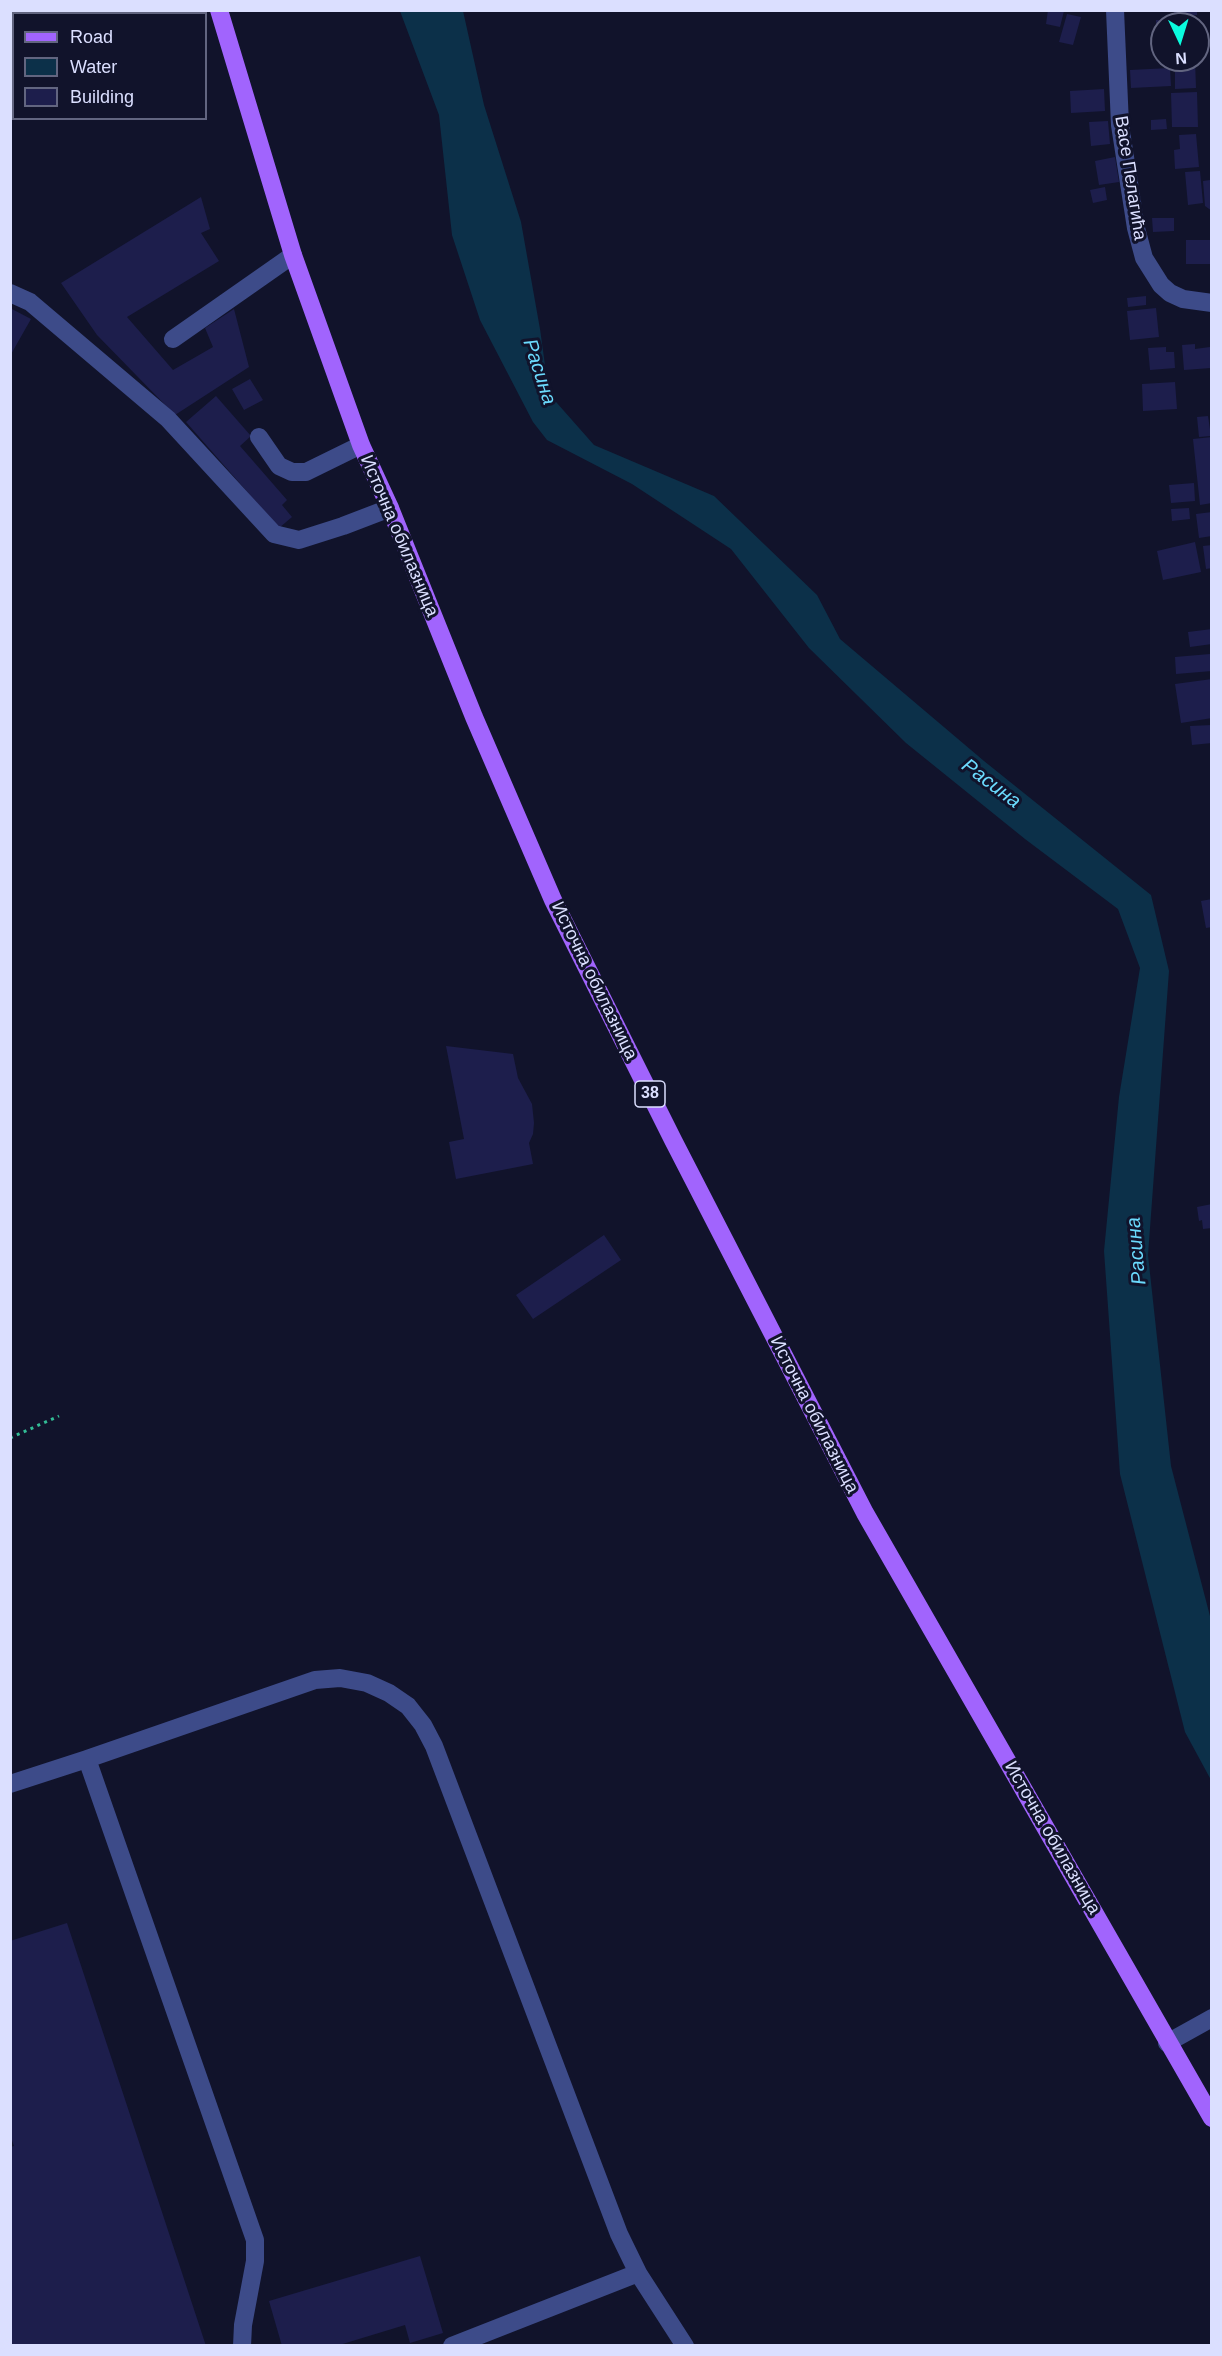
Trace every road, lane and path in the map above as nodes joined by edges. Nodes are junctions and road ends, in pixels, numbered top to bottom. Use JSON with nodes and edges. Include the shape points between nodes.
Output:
{"nodes":[{"id":1,"x":219,"y":10,"type":"edge"},
{"id":2,"x":1115,"y":10,"type":"edge"},
{"id":3,"x":293,"y":255,"type":"junction"},
{"id":4,"x":10,"y":293,"type":"edge"},
{"id":5,"x":1212,"y":303,"type":"edge"},
{"id":6,"x":172,"y":339,"type":"dead end"},
{"id":7,"x":259,"y":437,"type":"dead end"},
{"id":8,"x":361,"y":445,"type":"junction"},
{"id":9,"x":390,"y":508,"type":"junction"},
{"id":10,"x":59,"y":1416,"type":"dead end"},
{"id":11,"x":10,"y":1438,"type":"edge"},
{"id":12,"x":87,"y":1759,"type":"junction"},
{"id":13,"x":10,"y":1784,"type":"edge"},
{"id":14,"x":1212,"y":2018,"type":"edge"},
{"id":15,"x":1167,"y":2043,"type":"junction"},
{"id":16,"x":1212,"y":2118,"type":"edge"},
{"id":17,"x":638,"y":2273,"type":"junction"},
{"id":18,"x":242,"y":2346,"type":"edge"},
{"id":19,"x":452,"y":2346,"type":"edge"},
{"id":20,"x":685,"y":2346,"type":"edge"}],
"edges":[{"from":1,"to":3,"type":"main road","name":"Источна обилазница","number":"38"},
{"from":2,"to":5,"type":"street","name":"Васе Пелагића","via":[[1120,124],[1144,258],[1170,293]]},
{"from":3,"to":6,"type":"street"},
{"from":3,"to":8,"type":"main road","name":"Источна обилазница","number":"38"},
{"from":4,"to":9,"type":"street","via":[[30,302],[168,419],[274,534],[299,540]]},
{"from":7,"to":8,"type":"street","via":[[279,466],[292,472],[306,472]]},
{"from":8,"to":9,"type":"main road","name":"Источна обилазница","number":"38"},
{"from":9,"to":15,"type":"main road","name":"Источна обилазница","number":"38","via":[[553,900],[673,1140],[865,1513]]},
{"from":10,"to":11,"type":"path"},
{"from":12,"to":13,"type":"street"},
{"from":12,"to":17,"type":"street","via":[[315,1680],[340,1678],[367,1683],[408,1706],[434,1746],[619,2234]]},
{"from":12,"to":18,"type":"street","via":[[255,2240]]},
{"from":14,"to":15,"type":"street"},
{"from":15,"to":16,"type":"main road","name":"Источна обилазница","number":"38"},
{"from":17,"to":19,"type":"street"},
{"from":17,"to":20,"type":"street"}]}
